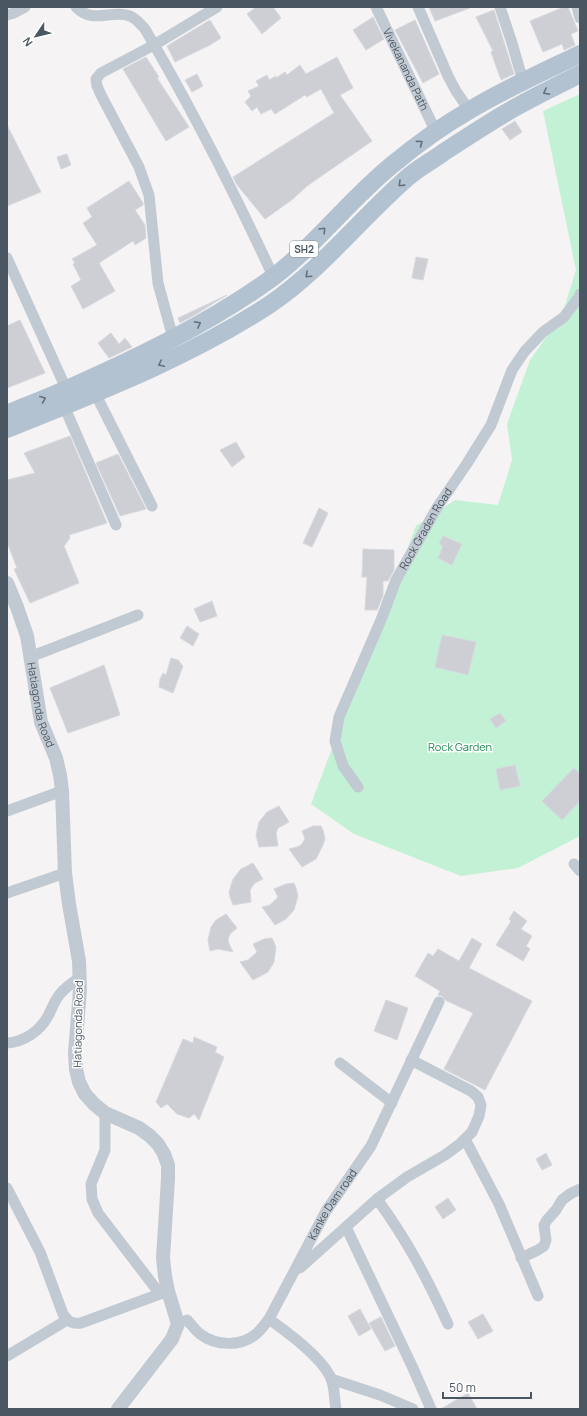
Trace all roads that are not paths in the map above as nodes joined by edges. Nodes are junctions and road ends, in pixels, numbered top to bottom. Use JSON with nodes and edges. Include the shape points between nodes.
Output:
{"nodes":[{"id":1,"x":25,"y":7,"type":"edge"},
{"id":2,"x":76,"y":7,"type":"edge"},
{"id":3,"x":126,"y":7,"type":"edge"},
{"id":4,"x":217,"y":7,"type":"edge"},
{"id":5,"x":376,"y":7,"type":"edge"},
{"id":6,"x":418,"y":7,"type":"edge"},
{"id":7,"x":500,"y":7,"type":"edge"},
{"id":8,"x":578,"y":7,"type":"edge"},
{"id":9,"x":7,"y":15,"type":"edge"},
{"id":10,"x":112,"y":15,"type":"junction"},
{"id":11,"x":580,"y":18,"type":"edge"},
{"id":12,"x":154,"y":45,"type":"junction"},
{"id":13,"x":580,"y":54,"type":"edge"},
{"id":14,"x":580,"y":74,"type":"edge"},
{"id":15,"x":523,"y":81,"type":"junction"},
{"id":16,"x":469,"y":110,"type":"junction"},
{"id":17,"x":436,"y":132,"type":"junction"},
{"id":18,"x":7,"y":258,"type":"edge"},
{"id":19,"x":273,"y":276,"type":"junction"},
{"id":20,"x":580,"y":294,"type":"edge"},
{"id":21,"x":173,"y":338,"type":"junction"},
{"id":22,"x":95,"y":393,"type":"junction"},
{"id":23,"x":68,"y":400,"type":"junction"},
{"id":24,"x":7,"y":414,"type":"edge"},
{"id":25,"x":7,"y":429,"type":"edge"},
{"id":26,"x":152,"y":506,"type":"dead end"},
{"id":27,"x":116,"y":525,"type":"dead end"},
{"id":28,"x":7,"y":583,"type":"edge"},
{"id":29,"x":138,"y":615,"type":"dead end"},
{"id":30,"x":30,"y":657,"type":"junction"},
{"id":31,"x":358,"y":787,"type":"dead end"},
{"id":32,"x":62,"y":792,"type":"junction"},
{"id":33,"x":7,"y":811,"type":"edge"},
{"id":34,"x":65,"y":873,"type":"junction"},
{"id":35,"x":7,"y":893,"type":"edge"},
{"id":36,"x":79,"y":978,"type":"junction"},
{"id":37,"x":440,"y":1002,"type":"dead end"},
{"id":38,"x":7,"y":1043,"type":"edge"},
{"id":39,"x":411,"y":1060,"type":"junction"},
{"id":40,"x":340,"y":1063,"type":"dead end"},
{"id":41,"x":392,"y":1103,"type":"junction"},
{"id":42,"x":105,"y":1113,"type":"junction"},
{"id":43,"x":465,"y":1139,"type":"junction"},
{"id":44,"x":7,"y":1188,"type":"edge"},
{"id":45,"x":580,"y":1189,"type":"edge"},
{"id":46,"x":377,"y":1199,"type":"junction"},
{"id":47,"x":346,"y":1227,"type":"junction"},
{"id":48,"x":521,"y":1258,"type":"junction"},
{"id":49,"x":295,"y":1272,"type":"junction"},
{"id":50,"x":164,"y":1293,"type":"junction"},
{"id":51,"x":538,"y":1296,"type":"dead end"},
{"id":52,"x":269,"y":1319,"type":"junction"},
{"id":53,"x":67,"y":1320,"type":"junction"},
{"id":54,"x":187,"y":1320,"type":"dead end"},
{"id":55,"x":448,"y":1324,"type":"dead end"},
{"id":56,"x":7,"y":1356,"type":"edge"},
{"id":57,"x":331,"y":1380,"type":"junction"},
{"id":58,"x":118,"y":1409,"type":"edge"},
{"id":59,"x":336,"y":1409,"type":"edge"},
{"id":60,"x":412,"y":1409,"type":"edge"},
{"id":61,"x":431,"y":1409,"type":"edge"}],
"edges":[{"from":1,"to":9,"type":"street"},
{"from":2,"to":10,"type":"street","via":[[83,14],[90,16]]},
{"from":3,"to":10,"type":"street"},
{"from":4,"to":12,"type":"street"},
{"from":5,"to":17,"type":"street","name":"Vivekananda Path"},
{"from":6,"to":16,"type":"street","via":[[448,76]]},
{"from":7,"to":15,"type":"street"},
{"from":8,"to":11,"type":"street"},
{"from":10,"to":12,"type":"street","via":[[129,16],[137,20]]},
{"from":12,"to":19,"type":"street","via":[[240,204]]},
{"from":12,"to":21,"type":"street","via":[[101,73],[96,79],[101,95],[139,167],[149,195],[158,283]]},
{"from":13,"to":15,"type":"main road","number":"SH2"},
{"from":14,"to":22,"type":"main road","number":"SH2","one_way":true,"via":[[504,114],[409,176],[322,262],[297,285],[269,305],[182,354]]},
{"from":15,"to":16,"type":"main road","number":"SH2"},
{"from":16,"to":17,"type":"main road","number":"SH2"},
{"from":19,"to":17,"type":"main road","number":"SH2","one_way":true,"via":[[370,184]]},
{"from":18,"to":23,"type":"street"},
{"from":21,"to":19,"type":"main road","number":"SH2","one_way":true,"via":[[251,292]]},
{"from":20,"to":31,"type":"street","name":"Rock Graden Road","via":[[564,317],[543,332],[512,370],[491,425],[438,506],[396,580],[339,717],[335,740],[343,766]]},
{"from":21,"to":23,"type":"main road","number":"SH2"},
{"from":22,"to":23,"type":"main road","number":"SH2"},
{"from":22,"to":26,"type":"street"},
{"from":24,"to":23,"type":"main road","number":"SH2","one_way":true},
{"from":23,"to":25,"type":"main road","number":"SH2"},
{"from":23,"to":27,"type":"street"},
{"from":28,"to":30,"type":"street","name":"Hatiagonda Road","via":[[17,607]]},
{"from":29,"to":30,"type":"street"},
{"from":30,"to":32,"type":"street","name":"Hatiagonda Road","via":[[41,722],[56,758]]},
{"from":32,"to":33,"type":"street"},
{"from":32,"to":34,"type":"street","name":"Hatiagonda Road"},
{"from":34,"to":35,"type":"street"},
{"from":34,"to":36,"type":"street","name":"Hatiagonda Road","via":[[79,961]]},
{"from":36,"to":38,"type":"street","via":[[66,987],[41,1027],[28,1037]]},
{"from":36,"to":42,"type":"street","name":"Hatiagonda Road","via":[[76,1069],[85,1094]]},
{"from":37,"to":39,"type":"street","name":"Kanke Dam road"},
{"from":39,"to":41,"type":"street","name":"Kanke Dam road"},
{"from":39,"to":43,"type":"street","via":[[472,1091],[478,1097],[481,1105],[479,1116],[472,1132]]},
{"from":40,"to":41,"type":"street"},
{"from":41,"to":49,"type":"street","name":"Kanke Dam road","via":[[371,1146],[326,1211]]},
{"from":42,"to":50,"type":"street","via":[[105,1150],[91,1184],[92,1199],[98,1213]]},
{"from":42,"to":50,"type":"street","name":"Hatiagonda Road","via":[[139,1128],[150,1136],[158,1144],[168,1165],[163,1258]]},
{"from":43,"to":46,"type":"street"},
{"from":43,"to":48,"type":"street","via":[[500,1204]]},
{"from":44,"to":53,"type":"street","via":[[40,1252]]},
{"from":45,"to":48,"type":"street","via":[[562,1200],[547,1220],[544,1225],[544,1246]]},
{"from":46,"to":47,"type":"street"},
{"from":46,"to":55,"type":"street","via":[[414,1254]]},
{"from":47,"to":49,"type":"street"},
{"from":47,"to":61,"type":"street"},
{"from":48,"to":51,"type":"street"},
{"from":49,"to":52,"type":"street","name":"Kanke Dam road"},
{"from":50,"to":53,"type":"street","via":[[81,1323]]},
{"from":50,"to":58,"type":"street","name":"Hatiagonda Road","via":[[178,1324],[172,1338]]},
{"from":52,"to":54,"type":"street","name":"Kanke Dam road","via":[[256,1334],[241,1341],[228,1343],[214,1341],[200,1334]]},
{"from":52,"to":57,"type":"street","via":[[308,1350]]},
{"from":53,"to":56,"type":"street"},
{"from":57,"to":59,"type":"street"},
{"from":57,"to":60,"type":"street"}]}
